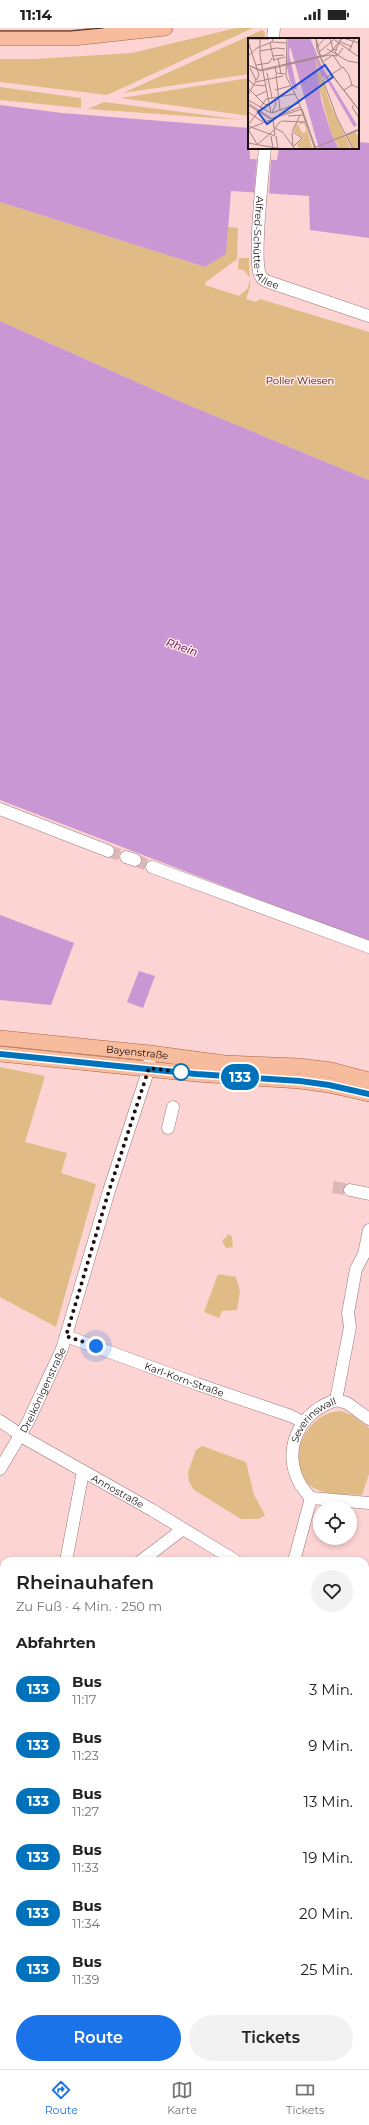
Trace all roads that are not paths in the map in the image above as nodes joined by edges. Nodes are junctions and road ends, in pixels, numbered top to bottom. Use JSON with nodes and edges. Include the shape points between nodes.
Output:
{"nodes":[{"id":1,"x":165,"y":28,"type":"edge"},
{"id":2,"x":274,"y":28,"type":"edge"},
{"id":3,"x":0,"y":38,"type":"edge"},
{"id":4,"x":273,"y":38,"type":"edge"},
{"id":5,"x":264,"y":152,"type":"edge"},
{"id":6,"x":369,"y":316,"type":"edge"},
{"id":7,"x":0,"y":809,"type":"edge"},
{"id":8,"x":108,"y":851,"type":"tunnel mouth"},
{"id":9,"x":152,"y":867,"type":"tunnel mouth"},
{"id":10,"x":369,"y":947,"type":"edge"},
{"id":11,"x":0,"y":1038,"type":"edge"},
{"id":12,"x":0,"y":1054,"type":"edge"},
{"id":13,"x":149,"y":1061,"type":"junction"},
{"id":14,"x":369,"y":1080,"type":"edge"},
{"id":15,"x":369,"y":1094,"type":"edge"},
{"id":16,"x":173,"y":1107,"type":"dead end"},
{"id":17,"x":168,"y":1128,"type":"dead end"},
{"id":18,"x":350,"y":1190,"type":"tunnel mouth"},
{"id":19,"x":369,"y":1194,"type":"edge"},
{"id":20,"x":369,"y":1230,"type":"edge"},
{"id":21,"x":66,"y":1336,"type":"junction"},
{"id":22,"x":336,"y":1400,"type":"junction"},
{"id":23,"x":369,"y":1419,"type":"edge"},
{"id":24,"x":0,"y":1421,"type":"edge"},
{"id":25,"x":303,"y":1422,"type":"junction"},
{"id":26,"x":21,"y":1434,"type":"junction"},
{"id":27,"x":0,"y":1469,"type":"edge"},
{"id":28,"x":83,"y":1472,"type":"junction"},
{"id":29,"x":311,"y":1498,"type":"junction"},
{"id":30,"x":369,"y":1503,"type":"edge"},
{"id":31,"x":182,"y":1529,"type":"junction"},
{"id":32,"x":67,"y":1557,"type":"edge"},
{"id":33,"x":146,"y":1557,"type":"edge"},
{"id":34,"x":229,"y":1557,"type":"edge"},
{"id":35,"x":295,"y":1557,"type":"edge"}],
"edges":[{"from":1,"to":3,"type":"main road","via":[[73,38]]},
{"from":2,"to":4,"type":"street"},
{"from":5,"to":6,"type":"street","name":"Alfred-Schütte-Allee","via":[[259,270],[262,278]]},
{"from":7,"to":8,"type":"street"},
{"from":9,"to":10,"type":"street"},
{"from":11,"to":13,"type":"main road","name":"Bayenstraße"},
{"from":12,"to":13,"type":"main road","name":"Bayenstraße"},
{"from":13,"to":14,"type":"main road","name":"Bayenstraße","via":[[299,1066],[330,1070]]},
{"from":13,"to":15,"type":"main road","name":"Bayenstraße","via":[[196,1074],[315,1083]]},
{"from":13,"to":21,"type":"street","name":"Dreikönigenstraße"},
{"from":16,"to":17,"type":"street"},
{"from":18,"to":19,"type":"street"},
{"from":20,"to":22,"type":"street","name":"Severinswall","via":[[364,1254],[356,1269],[348,1313],[350,1327]]},
{"from":21,"to":25,"type":"street","name":"Karl-Korn-Straße"},
{"from":21,"to":26,"type":"street","name":"Dreikönigenstraße","via":[[49,1378]]},
{"from":22,"to":23,"type":"street","via":[[347,1403]]},
{"from":22,"to":25,"type":"street","name":"Severinswall","via":[[317,1407]]},
{"from":24,"to":26,"type":"street","name":"Annostraße"},
{"from":25,"to":29,"type":"street","name":"Severinswall","via":[[293,1446],[292,1467],[300,1485]]},
{"from":26,"to":27,"type":"street","name":"Dreikönigenstraße"},
{"from":26,"to":28,"type":"street","name":"Annostraße"},
{"from":28,"to":31,"type":"street","name":"Annostraße"},
{"from":28,"to":32,"type":"street"},
{"from":29,"to":30,"type":"street"},
{"from":29,"to":35,"type":"street"},
{"from":31,"to":33,"type":"street"},
{"from":31,"to":34,"type":"street","name":"Annostraße"}]}
